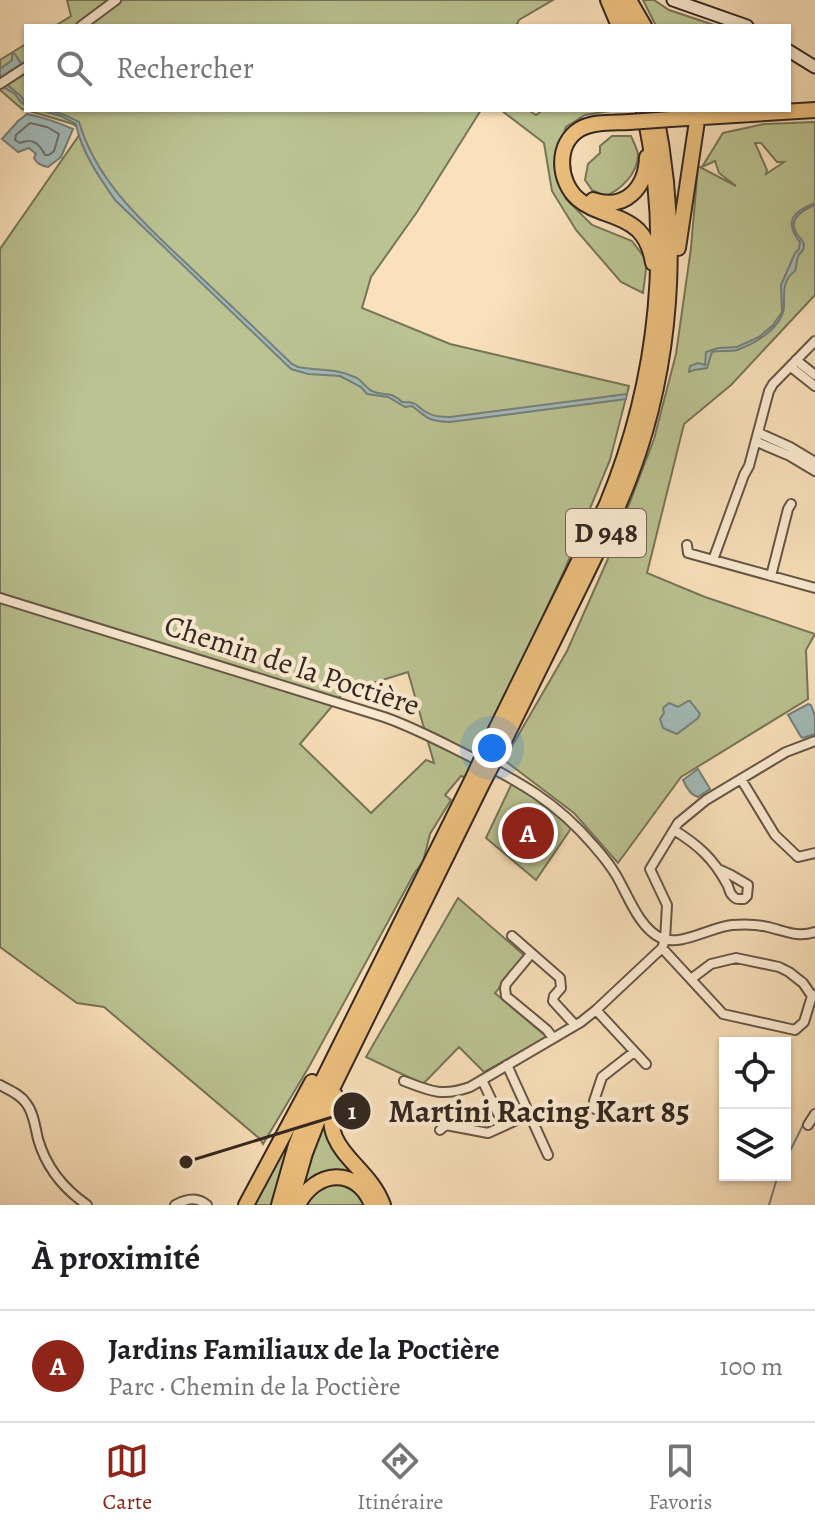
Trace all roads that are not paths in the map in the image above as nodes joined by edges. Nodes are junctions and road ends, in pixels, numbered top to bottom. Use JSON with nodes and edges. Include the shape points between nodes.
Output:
{"nodes":[{"id":1,"x":116,"y":0,"type":"edge"},
{"id":2,"x":608,"y":0,"type":"edge"},
{"id":3,"x":620,"y":0,"type":"edge"},
{"id":4,"x":629,"y":0,"type":"edge"},
{"id":5,"x":673,"y":0,"type":"edge"},
{"id":6,"x":84,"y":24,"type":"edge"},
{"id":7,"x":618,"y":24,"type":"edge"},
{"id":8,"x":630,"y":24,"type":"edge"},
{"id":9,"x":643,"y":24,"type":"edge"},
{"id":10,"x":741,"y":24,"type":"edge"},
{"id":11,"x":791,"y":52,"type":"edge"},
{"id":12,"x":815,"y":67,"type":"edge"},
{"id":13,"x":24,"y":68,"type":"edge"},
{"id":14,"x":3,"y":82,"type":"edge"},
{"id":15,"x":815,"y":110,"type":"edge"},
{"id":16,"x":791,"y":111,"type":"edge"},
{"id":17,"x":648,"y":112,"type":"edge"},
{"id":18,"x":648,"y":112,"type":"edge"},
{"id":19,"x":648,"y":112,"type":"edge"},
{"id":20,"x":755,"y":112,"type":"edge"},
{"id":21,"x":695,"y":114,"type":"edge"},
{"id":22,"x":601,"y":124,"type":"junction"},
{"id":23,"x":669,"y":291,"type":"junction"},
{"id":24,"x":655,"y":319,"type":"junction"},
{"id":25,"x":815,"y":341,"type":"edge"},
{"id":26,"x":793,"y":364,"type":"junction"},
{"id":27,"x":815,"y":375,"type":"edge"},
{"id":28,"x":815,"y":386,"type":"edge"},
{"id":29,"x":758,"y":438,"type":"junction"},
{"id":30,"x":815,"y":462,"type":"edge"},
{"id":31,"x":815,"y":471,"type":"edge"},
{"id":32,"x":791,"y":504,"type":"dead end"},
{"id":33,"x":687,"y":545,"type":"dead end"},
{"id":34,"x":713,"y":560,"type":"junction"},
{"id":35,"x":771,"y":576,"type":"junction"},
{"id":36,"x":815,"y":588,"type":"edge"},
{"id":37,"x":0,"y":598,"type":"edge"},
{"id":38,"x":814,"y":744,"type":"edge"},
{"id":39,"x":490,"y":756,"type":"junction"},
{"id":40,"x":479,"y":778,"type":"junction"},
{"id":41,"x":741,"y":779,"type":"junction"},
{"id":42,"x":674,"y":830,"type":"junction"},
{"id":43,"x":815,"y":853,"type":"edge"},
{"id":44,"x":718,"y":869,"type":"dead end"},
{"id":45,"x":815,"y":932,"type":"edge"},
{"id":46,"x":512,"y":936,"type":"dead end"},
{"id":47,"x":664,"y":944,"type":"junction"},
{"id":48,"x":531,"y":954,"type":"junction"},
{"id":49,"x":691,"y":979,"type":"junction"},
{"id":50,"x":371,"y":982,"type":"junction"},
{"id":51,"x":814,"y":996,"type":"edge"},
{"id":52,"x":596,"y":1010,"type":"junction"},
{"id":53,"x":575,"y":1025,"type":"junction"},
{"id":54,"x":553,"y":1038,"type":"junction"},
{"id":55,"x":634,"y":1052,"type":"junction"},
{"id":56,"x":347,"y":1055,"type":"junction"},
{"id":57,"x":646,"y":1064,"type":"dead end"},
{"id":58,"x":507,"y":1065,"type":"junction"},
{"id":59,"x":482,"y":1080,"type":"junction"},
{"id":60,"x":404,"y":1081,"type":"dead end"},
{"id":61,"x":0,"y":1085,"type":"edge"},
{"id":62,"x":595,"y":1109,"type":"dead end"},
{"id":63,"x":530,"y":1114,"type":"junction"},
{"id":64,"x":815,"y":1114,"type":"edge"},
{"id":65,"x":503,"y":1124,"type":"junction"},
{"id":66,"x":808,"y":1125,"type":"dead end"},
{"id":67,"x":440,"y":1130,"type":"dead end"},
{"id":68,"x":548,"y":1155,"type":"dead end"},
{"id":69,"x":87,"y":1205,"type":"edge"},
{"id":70,"x":175,"y":1205,"type":"edge"},
{"id":71,"x":207,"y":1205,"type":"edge"},
{"id":72,"x":246,"y":1205,"type":"edge"},
{"id":73,"x":279,"y":1205,"type":"edge"},
{"id":74,"x":290,"y":1205,"type":"edge"},
{"id":75,"x":298,"y":1205,"type":"edge"},
{"id":76,"x":372,"y":1205,"type":"edge"},
{"id":77,"x":383,"y":1205,"type":"edge"}],
"edges":[{"from":1,"to":6,"type":"street"},
{"from":2,"to":7,"type":"highway"},
{"from":3,"to":8,"type":"highway"},
{"from":4,"to":9,"type":"highway"},
{"from":5,"to":10,"type":"street"},
{"from":11,"to":12,"type":"street"},
{"from":13,"to":14,"type":"street"},
{"from":15,"to":16,"type":"highway"},
{"from":17,"to":22,"type":"highway","via":[[645,174],[633,193],[615,203],[587,197],[570,174],[573,146]]},
{"from":18,"to":23,"type":"highway","number":"D 948","via":[[662,148],[668,195]]},
{"from":19,"to":24,"type":"highway","number":"D 948","via":[[659,220]]},
{"from":20,"to":21,"type":"highway"},
{"from":21,"to":22,"type":"highway","bridge":true},
{"from":21,"to":23,"type":"highway"},
{"from":22,"to":24,"type":"highway","via":[[580,129],[568,143],[562,162],[565,178],[582,202],[625,221],[645,239],[652,258]]},
{"from":23,"to":39,"type":"highway","number":"D 948","via":[[657,382],[627,485]]},
{"from":24,"to":39,"type":"highway","number":"D 948","via":[[641,403],[616,482]]},
{"from":25,"to":26,"type":"street"},
{"from":26,"to":27,"type":"street"},
{"from":26,"to":28,"type":"street"},
{"from":26,"to":29,"type":"street","via":[[769,391]]},
{"from":29,"to":30,"type":"street","via":[[790,447]]},
{"from":29,"to":31,"type":"street"},
{"from":29,"to":34,"type":"street"},
{"from":32,"to":35,"type":"street"},
{"from":33,"to":34,"type":"street","via":[[688,553]]},
{"from":34,"to":35,"type":"street"},
{"from":35,"to":36,"type":"street"},
{"from":37,"to":47,"type":"street","name":"Chemin de la Poctière","via":[[403,723],[505,774],[556,807],[580,830],[609,864],[645,925]]},
{"from":38,"to":41,"type":"street","via":[[786,752]]},
{"from":39,"to":40,"type":"highway","number":"D 948","bridge":true},
{"from":40,"to":50,"type":"highway","number":"D 948"},
{"from":40,"to":56,"type":"highway","number":"D 948"},
{"from":41,"to":42,"type":"street","via":[[706,800]]},
{"from":41,"to":43,"type":"street","via":[[775,835],[798,857]]},
{"from":42,"to":44,"type":"street","via":[[696,844]]},
{"from":42,"to":47,"type":"street","via":[[650,869],[667,905]]},
{"from":45,"to":47,"type":"street","via":[[800,935],[743,924]]},
{"from":46,"to":48,"type":"street"},
{"from":47,"to":49,"type":"street","name":"Chemin de la Poctière"},
{"from":47,"to":52,"type":"street"},
{"from":48,"to":53,"type":"street","via":[[560,978],[553,1001]]},
{"from":48,"to":54,"type":"street","via":[[506,984],[506,996]]},
{"from":49,"to":51,"type":"street","via":[[711,964],[736,958],[779,967]]},
{"from":49,"to":51,"type":"street","name":"Chemin de la Poctière","via":[[723,1014],[795,1030]]},
{"from":50,"to":72,"type":"highway"},
{"from":50,"to":73,"type":"highway","number":"D 948","via":[[304,1122]]},
{"from":52,"to":53,"type":"street"},
{"from":52,"to":55,"type":"street"},
{"from":53,"to":54,"type":"street"},
{"from":54,"to":58,"type":"street"},
{"from":55,"to":57,"type":"street"},
{"from":55,"to":62,"type":"street","via":[[602,1077]]},
{"from":56,"to":74,"type":"highway","number":"D 948","via":[[314,1129]]},
{"from":56,"to":77,"type":"highway","via":[[331,1112],[333,1134]]},
{"from":58,"to":59,"type":"street"},
{"from":58,"to":63,"type":"street"},
{"from":59,"to":60,"type":"street","via":[[453,1093]]},
{"from":59,"to":65,"type":"street"},
{"from":61,"to":69,"type":"street","via":[[27,1104],[56,1177]]},
{"from":63,"to":65,"type":"street"},
{"from":63,"to":68,"type":"street"},
{"from":64,"to":66,"type":"street"},
{"from":65,"to":67,"type":"street","via":[[488,1133],[446,1125]]},
{"from":70,"to":71,"type":"street","via":[[198,1199]]},
{"from":75,"to":76,"type":"highway","via":[[316,1182],[337,1177],[357,1185]]}]}
